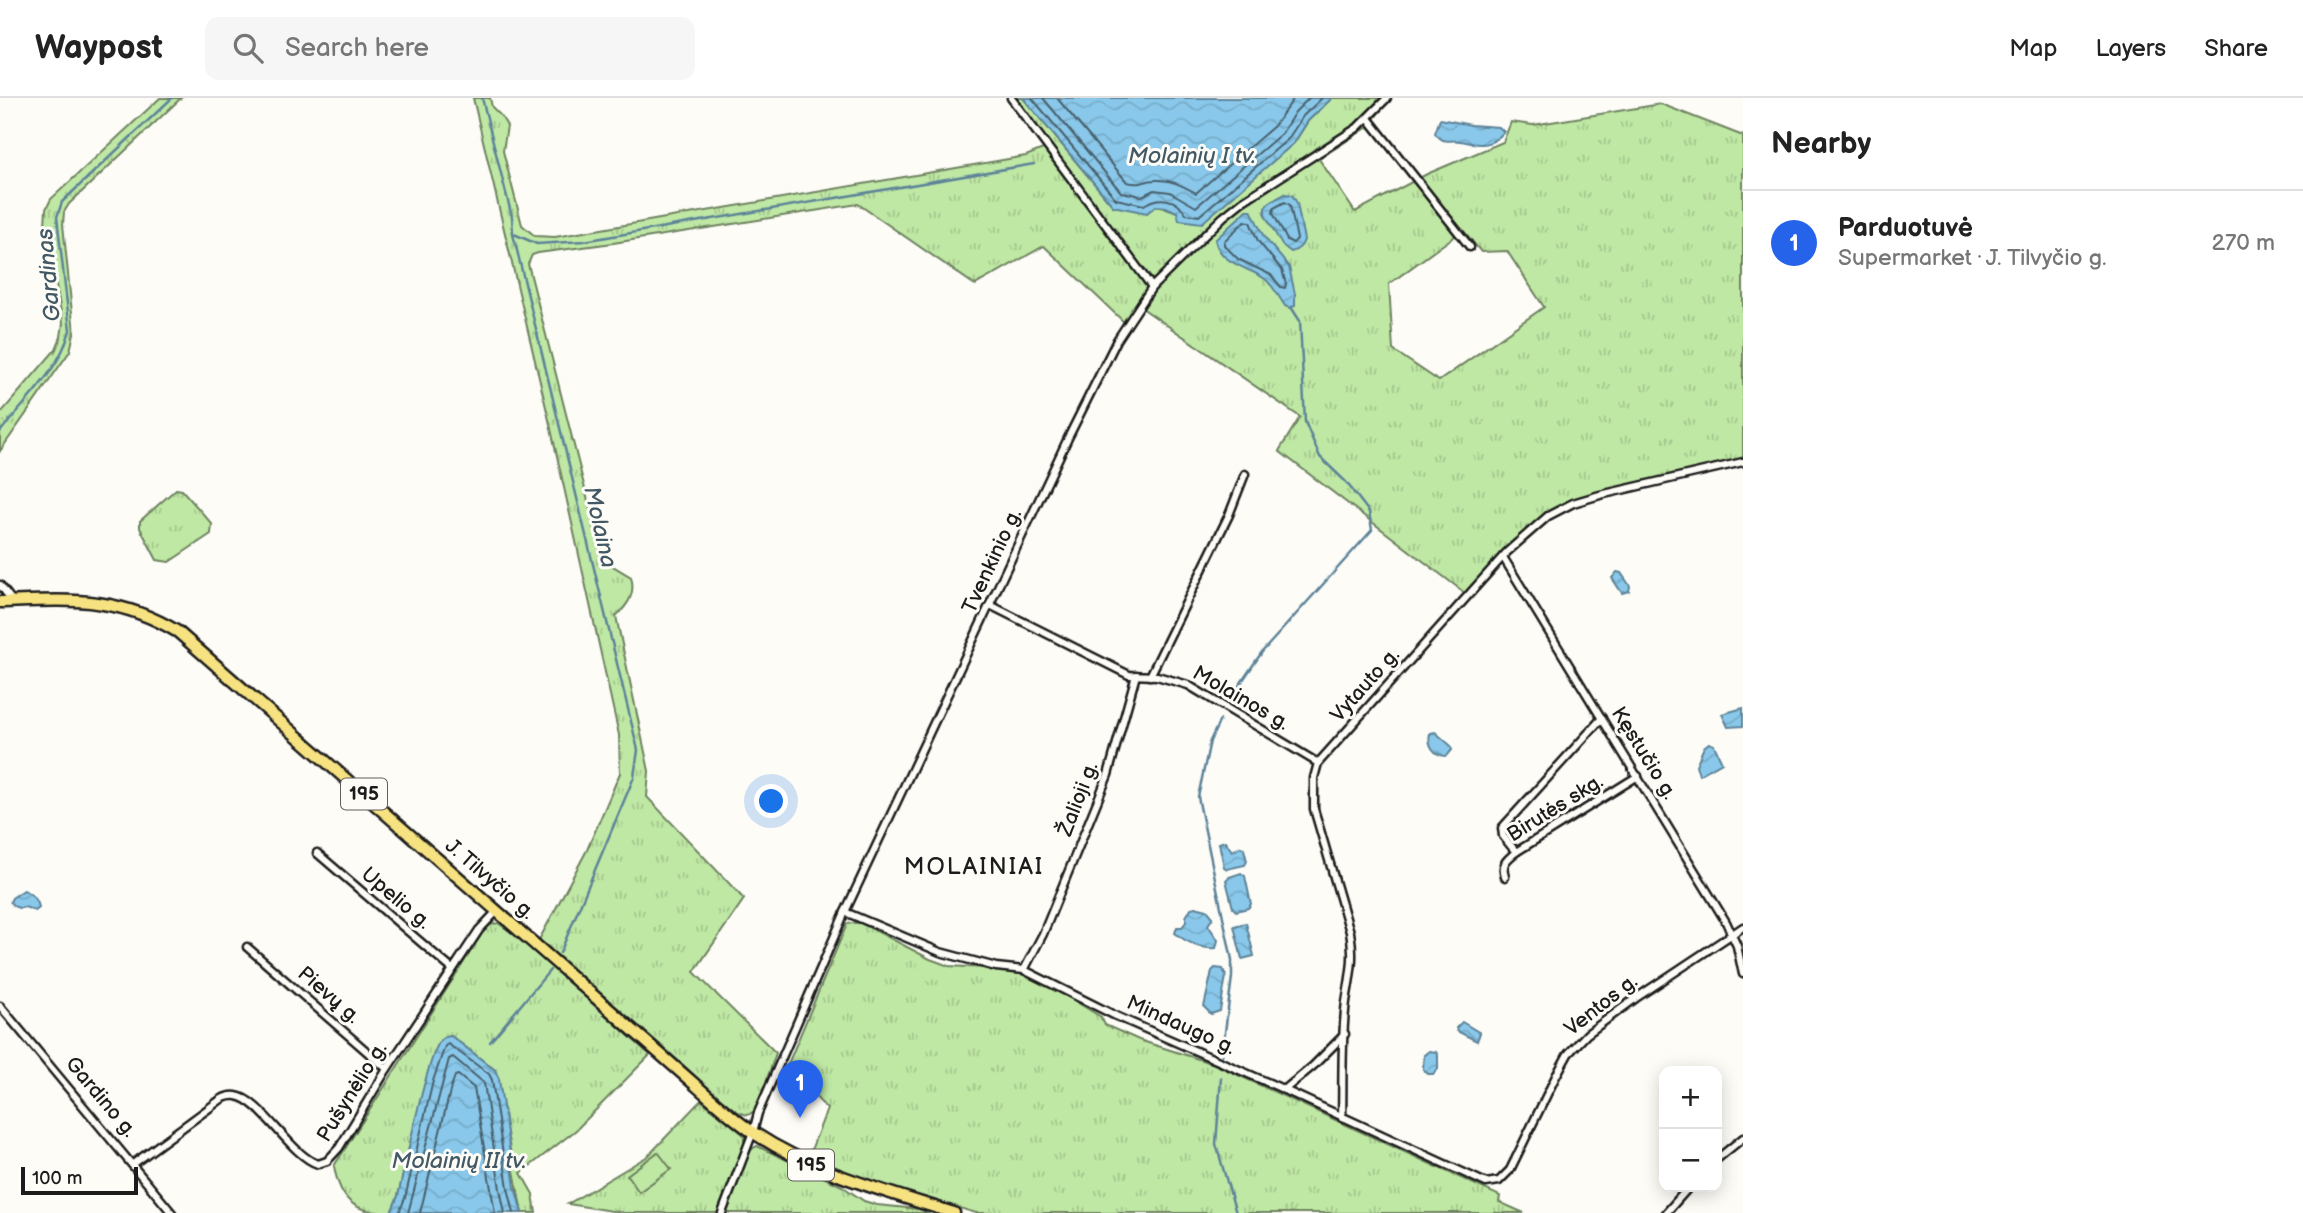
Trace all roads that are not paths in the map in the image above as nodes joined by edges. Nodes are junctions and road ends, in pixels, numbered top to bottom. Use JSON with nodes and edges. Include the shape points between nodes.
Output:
{"nodes":[{"id":1,"x":1011,"y":98,"type":"edge"},
{"id":2,"x":1387,"y":98,"type":"edge"},
{"id":3,"x":1368,"y":118,"type":"junction"},
{"id":4,"x":1469,"y":247,"type":"dead end"},
{"id":5,"x":1152,"y":287,"type":"junction"},
{"id":6,"x":1743,"y":462,"type":"edge"},
{"id":7,"x":1245,"y":474,"type":"dead end"},
{"id":8,"x":1503,"y":557,"type":"junction"},
{"id":9,"x":0,"y":585,"type":"edge"},
{"id":10,"x":0,"y":602,"type":"edge"},
{"id":11,"x":13,"y":602,"type":"junction"},
{"id":12,"x":990,"y":605,"type":"junction"},
{"id":13,"x":1136,"y":675,"type":"junction"},
{"id":14,"x":1150,"y":676,"type":"junction"},
{"id":15,"x":1602,"y":718,"type":"junction"},
{"id":16,"x":1318,"y":763,"type":"junction"},
{"id":17,"x":1638,"y":776,"type":"junction"},
{"id":18,"x":1516,"y":852,"type":"junction"},
{"id":19,"x":317,"y":853,"type":"dead end"},
{"id":20,"x":1505,"y":877,"type":"dead end"},
{"id":21,"x":497,"y":911,"type":"junction"},
{"id":22,"x":845,"y":912,"type":"junction"},
{"id":23,"x":1743,"y":927,"type":"edge"},
{"id":24,"x":1732,"y":933,"type":"junction"},
{"id":25,"x":247,"y":947,"type":"dead end"},
{"id":26,"x":452,"y":969,"type":"junction"},
{"id":27,"x":1024,"y":970,"type":"junction"},
{"id":28,"x":1743,"y":974,"type":"edge"},
{"id":29,"x":0,"y":1006,"type":"edge"},
{"id":30,"x":1345,"y":1034,"type":"junction"},
{"id":31,"x":387,"y":1069,"type":"junction"},
{"id":32,"x":1283,"y":1090,"type":"junction"},
{"id":33,"x":1342,"y":1118,"type":"junction"},
{"id":34,"x":753,"y":1132,"type":"junction"},
{"id":35,"x":1743,"y":1138,"type":"edge"},
{"id":36,"x":1722,"y":1155,"type":"edge"},
{"id":37,"x":133,"y":1164,"type":"junction"},
{"id":38,"x":1499,"y":1181,"type":"joint"},
{"id":39,"x":1684,"y":1192,"type":"edge"},
{"id":40,"x":172,"y":1213,"type":"edge"},
{"id":41,"x":722,"y":1213,"type":"edge"},
{"id":42,"x":954,"y":1213,"type":"edge"},
{"id":43,"x":1665,"y":1213,"type":"edge"}],
"edges":[{"from":1,"to":5,"type":"street"},
{"from":2,"to":3,"type":"street","name":"Tvenkinio g."},
{"from":3,"to":4,"type":"street"},
{"from":3,"to":5,"type":"street","name":"Tvenkinio g.","via":[[1243,201]]},
{"from":5,"to":12,"type":"street","name":"Tvenkinio g.","via":[[1117,340]]},
{"from":6,"to":8,"type":"street","name":"Vytauto g.","via":[[1573,503],[1548,516]]},
{"from":7,"to":14,"type":"street"},
{"from":8,"to":15,"type":"street","name":"Kęstučio g."},
{"from":8,"to":16,"type":"street","name":"Vytauto g."},
{"from":9,"to":11,"type":"street"},
{"from":10,"to":11,"type":"main road","name":"J. Tilvyčio g.","number":"195"},
{"from":11,"to":21,"type":"main road","name":"J. Tilvyčio g.","number":"195","via":[[108,603],[152,617],[178,632]]},
{"from":12,"to":13,"type":"street","name":"Molainos g."},
{"from":12,"to":22,"type":"street","name":"Tvenkinio g."},
{"from":13,"to":14,"type":"street","name":"Molainos g."},
{"from":13,"to":27,"type":"street","name":"Žalioji g.","via":[[1108,775]]},
{"from":14,"to":16,"type":"street","name":"Molainos g.","via":[[1188,685]]},
{"from":15,"to":17,"type":"street","name":"Kęstučio g."},
{"from":15,"to":18,"type":"street","via":[[1502,828]]},
{"from":16,"to":30,"type":"street","via":[[1314,809],[1354,950]]},
{"from":17,"to":18,"type":"street","name":"Birutės skg."},
{"from":17,"to":24,"type":"street","name":"Kęstučio g."},
{"from":18,"to":20,"type":"street","name":"Birutės skg.","via":[[1502,867]]},
{"from":19,"to":26,"type":"street","name":"Upelio g."},
{"from":21,"to":26,"type":"street","name":"Pušynėlio g."},
{"from":21,"to":34,"type":"main road","name":"J. Tilvyčio g.","number":"195"},
{"from":22,"to":27,"type":"street","name":"Mindaugo g.","via":[[940,952]]},
{"from":22,"to":34,"type":"street","name":"Tvenkinio g."},
{"from":23,"to":24,"type":"street","name":"Ventos g."},
{"from":24,"to":28,"type":"street","name":"Kęstučio g."},
{"from":24,"to":38,"type":"street","name":"Ventos g.","via":[[1587,1034],[1568,1054],[1516,1160]]},
{"from":25,"to":31,"type":"street","name":"Pievų g."},
{"from":26,"to":31,"type":"street","name":"Pušynėlio g."},
{"from":27,"to":32,"type":"street","name":"Mindaugo g."},
{"from":29,"to":37,"type":"street","name":"Gardino g."},
{"from":30,"to":32,"type":"street"},
{"from":30,"to":33,"type":"street"},
{"from":31,"to":37,"type":"street","name":"Pušynėlio g.","via":[[339,1148],[322,1163],[305,1157],[255,1107],[233,1095]]},
{"from":32,"to":33,"type":"street","name":"Mindaugo g."},
{"from":33,"to":38,"type":"street","name":"Mindaugo g.","via":[[1486,1183]]},
{"from":34,"to":41,"type":"street","name":"Tvenkinio g."},
{"from":34,"to":42,"type":"main road","name":"J. Tilvyčio g.","number":"195","via":[[837,1176]]},
{"from":35,"to":36,"type":"street"},
{"from":37,"to":40,"type":"street","name":"Gardino g."},
{"from":39,"to":43,"type":"street"}]}
